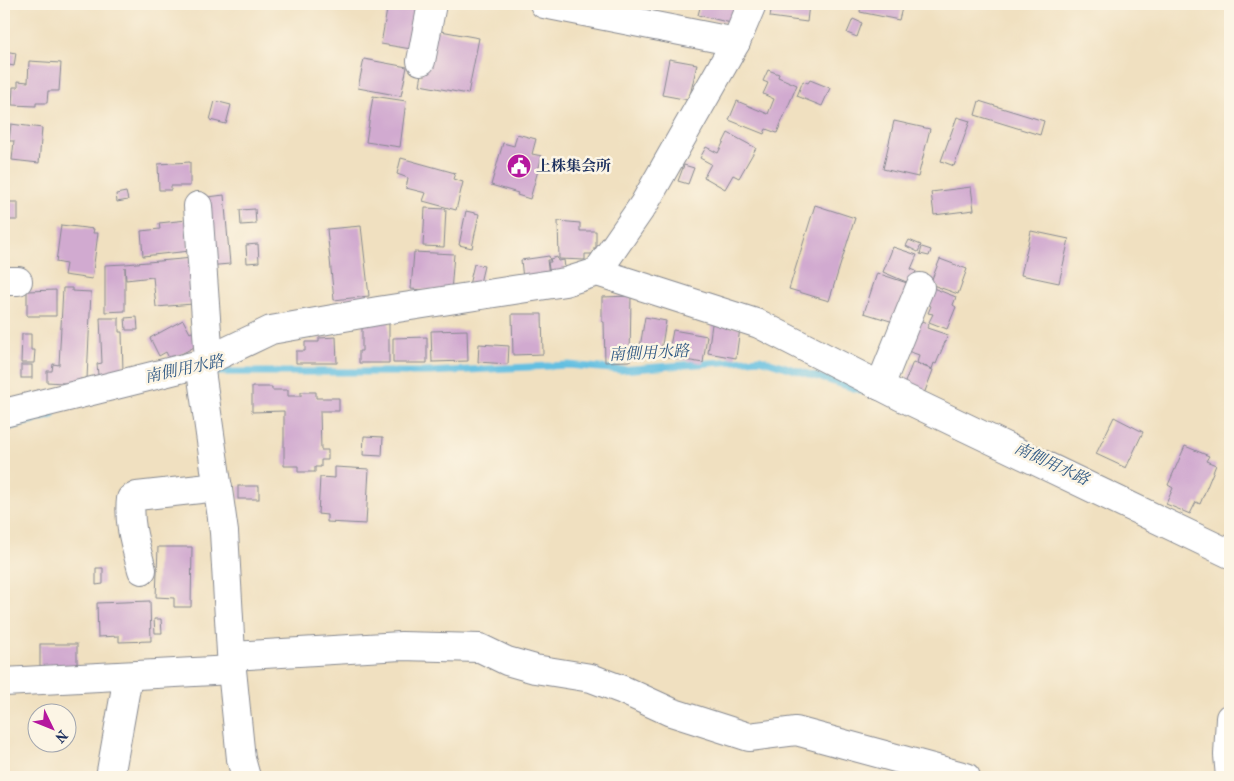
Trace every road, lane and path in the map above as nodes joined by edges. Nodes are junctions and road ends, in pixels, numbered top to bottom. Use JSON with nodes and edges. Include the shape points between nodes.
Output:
{"nodes":[{"id":1,"x":432,"y":4,"type":"edge"},
{"id":2,"x":544,"y":4,"type":"edge"},
{"id":3,"x":752,"y":4,"type":"edge"},
{"id":4,"x":736,"y":42,"type":"junction"},
{"id":5,"x":421,"y":61,"type":"dead end"},
{"id":6,"x":198,"y":206,"type":"dead end"},
{"id":7,"x":597,"y":272,"type":"junction"},
{"id":8,"x":920,"y":287,"type":"dead end"},
{"id":9,"x":205,"y":362,"type":"junction"},
{"id":10,"x":880,"y":386,"type":"junction"},
{"id":11,"x":4,"y":412,"type":"edge"},
{"id":12,"x":218,"y":487,"type":"junction"},
{"id":13,"x":1230,"y":554,"type":"edge"},
{"id":14,"x":142,"y":570,"type":"dead end"},
{"id":15,"x":232,"y":663,"type":"junction"},
{"id":16,"x":128,"y":676,"type":"junction"},
{"id":17,"x":4,"y":682,"type":"edge"},
{"id":18,"x":1230,"y":718,"type":"edge"},
{"id":19,"x":110,"y":777,"type":"edge"},
{"id":20,"x":246,"y":777,"type":"edge"},
{"id":21,"x":966,"y":777,"type":"edge"},
{"id":22,"x":1230,"y":777,"type":"edge"}],
"edges":[{"from":1,"to":5,"type":"street"},
{"from":2,"to":4,"type":"street"},
{"from":3,"to":4,"type":"street"},
{"from":4,"to":7,"type":"street","via":[[644,204]]},
{"from":6,"to":9,"type":"street"},
{"from":7,"to":9,"type":"street","via":[[565,282],[271,330]]},
{"from":7,"to":10,"type":"street","via":[[759,324]]},
{"from":8,"to":10,"type":"street"},
{"from":9,"to":11,"type":"street"},
{"from":9,"to":12,"type":"street"},
{"from":10,"to":13,"type":"street"},
{"from":12,"to":14,"type":"street","via":[[131,499],[132,531]]},
{"from":12,"to":15,"type":"street"},
{"from":15,"to":16,"type":"street"},
{"from":15,"to":20,"type":"street","via":[[240,759]]},
{"from":15,"to":21,"type":"street","via":[[401,646],[480,648],[507,661],[535,669],[591,678],[671,712],[749,737],[796,731]]},
{"from":16,"to":17,"type":"street"},
{"from":16,"to":19,"type":"street"},
{"from":18,"to":22,"type":"street"}]}
